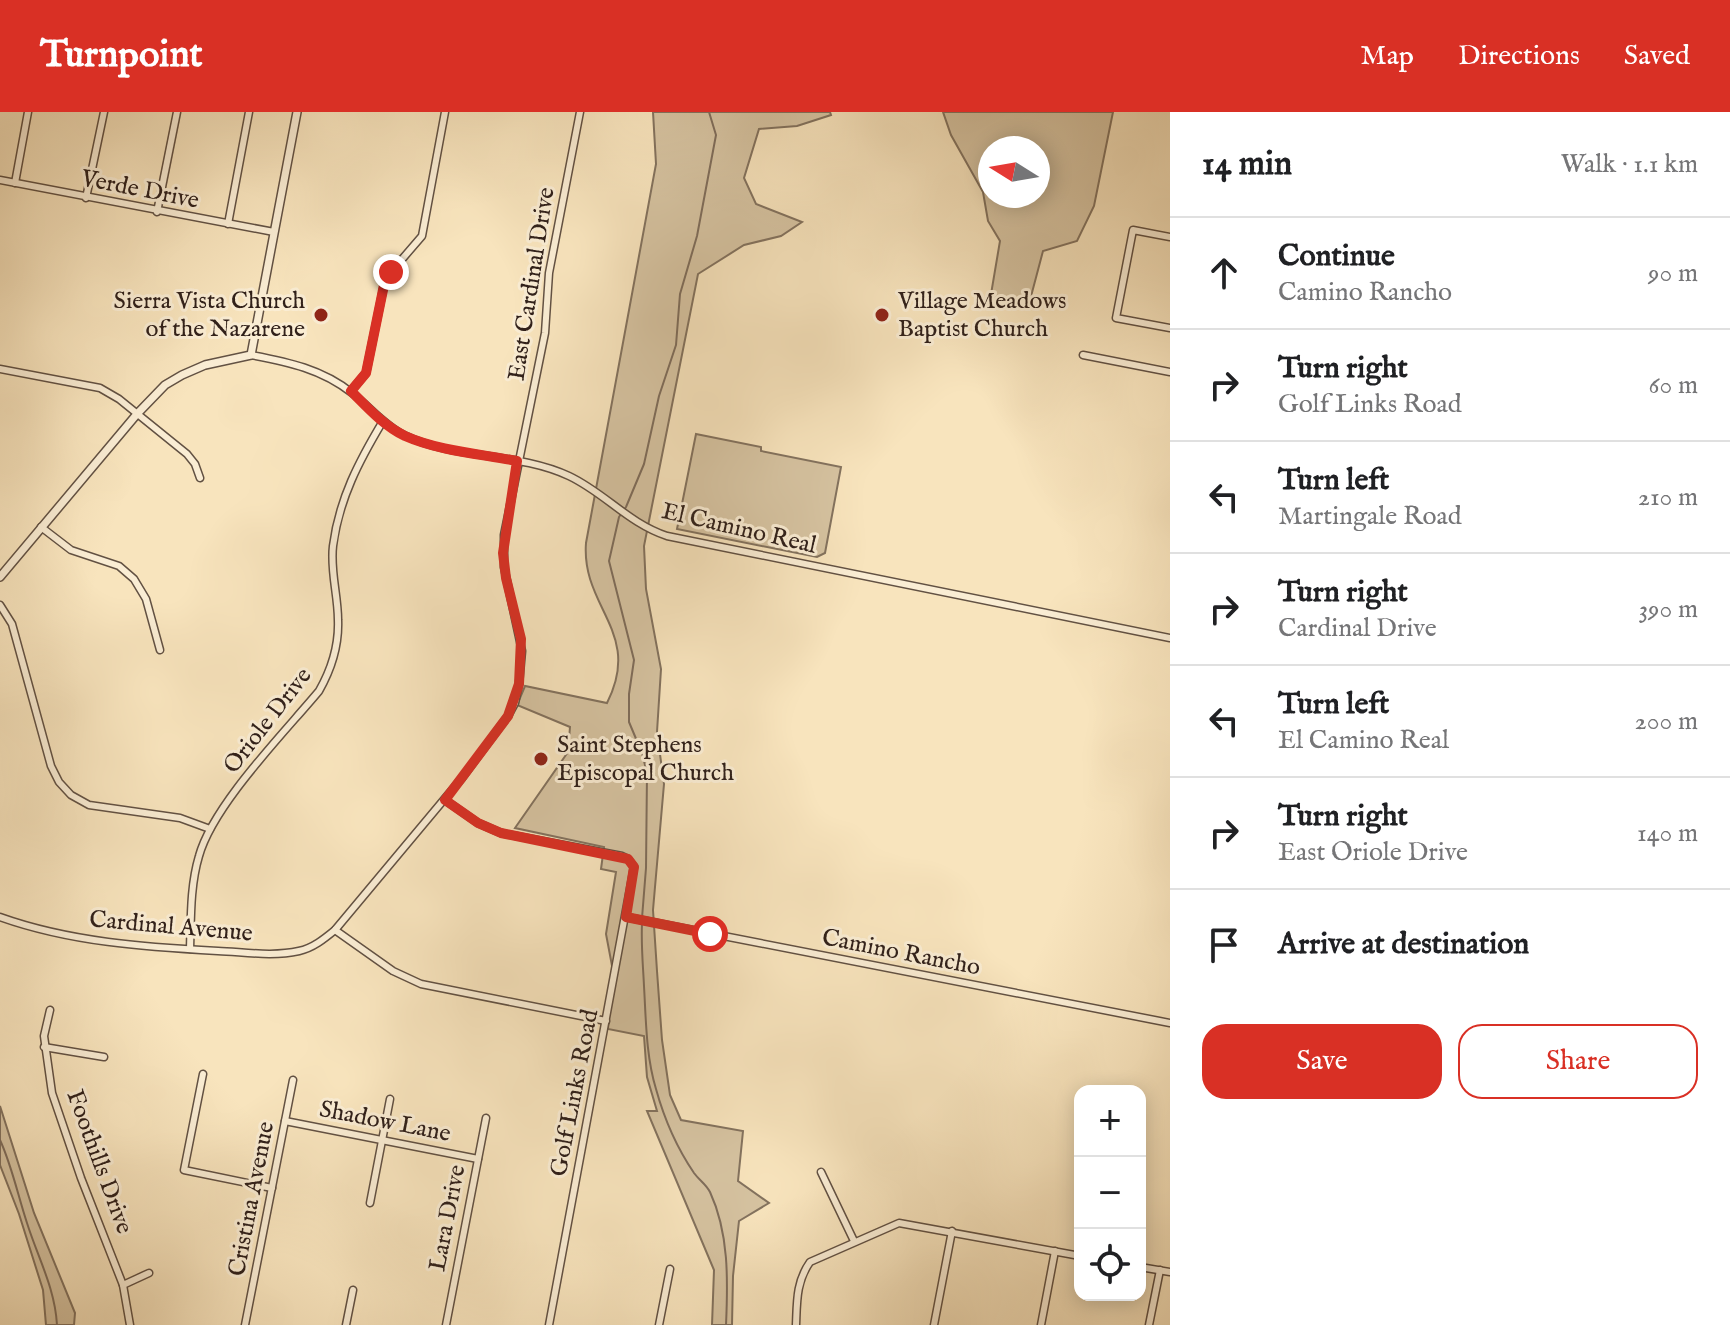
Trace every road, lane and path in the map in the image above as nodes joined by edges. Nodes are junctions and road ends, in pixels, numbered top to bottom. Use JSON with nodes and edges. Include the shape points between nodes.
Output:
{"nodes":[{"id":1,"x":28,"y":112,"type":"edge"},
{"id":2,"x":104,"y":112,"type":"edge"},
{"id":3,"x":177,"y":112,"type":"edge"},
{"id":4,"x":249,"y":112,"type":"edge"},
{"id":5,"x":297,"y":112,"type":"edge"},
{"id":6,"x":445,"y":112,"type":"edge"},
{"id":7,"x":580,"y":112,"type":"edge"},
{"id":8,"x":0,"y":180,"type":"edge"},
{"id":9,"x":15,"y":183,"type":"junction"},
{"id":10,"x":86,"y":198,"type":"junction"},
{"id":11,"x":157,"y":212,"type":"junction"},
{"id":12,"x":228,"y":224,"type":"junction"},
{"id":13,"x":274,"y":232,"type":"junction"},
{"id":14,"x":1170,"y":237,"type":"edge"},
{"id":15,"x":1170,"y":328,"type":"edge"},
{"id":16,"x":251,"y":355,"type":"junction"},
{"id":17,"x":1083,"y":355,"type":"dead end"},
{"id":18,"x":0,"y":369,"type":"edge"},
{"id":19,"x":1170,"y":372,"type":"edge"},
{"id":20,"x":351,"y":391,"type":"junction"},
{"id":21,"x":137,"y":414,"type":"junction"},
{"id":22,"x":383,"y":421,"type":"junction"},
{"id":23,"x":517,"y":461,"type":"junction"},
{"id":24,"x":200,"y":478,"type":"dead end"},
{"id":25,"x":41,"y":527,"type":"junction"},
{"id":26,"x":0,"y":577,"type":"edge"},
{"id":27,"x":0,"y":605,"type":"edge"},
{"id":28,"x":1170,"y":638,"type":"edge"},
{"id":29,"x":160,"y":650,"type":"dead end"},
{"id":30,"x":445,"y":800,"type":"junction"},
{"id":31,"x":210,"y":829,"type":"junction"},
{"id":32,"x":0,"y":917,"type":"edge"},
{"id":33,"x":626,"y":917,"type":"junction"},
{"id":34,"x":335,"y":930,"type":"junction"},
{"id":35,"x":190,"y":949,"type":"junction"},
{"id":36,"x":50,"y":1010,"type":"dead end"},
{"id":37,"x":606,"y":1021,"type":"junction"},
{"id":38,"x":1170,"y":1023,"type":"edge"},
{"id":39,"x":44,"y":1047,"type":"junction"},
{"id":40,"x":104,"y":1057,"type":"dead end"},
{"id":41,"x":203,"y":1074,"type":"dead end"},
{"id":42,"x":293,"y":1080,"type":"dead end"},
{"id":43,"x":390,"y":1099,"type":"dead end"},
{"id":44,"x":486,"y":1118,"type":"dead end"},
{"id":45,"x":285,"y":1121,"type":"junction"},
{"id":46,"x":382,"y":1140,"type":"junction"},
{"id":47,"x":478,"y":1159,"type":"junction"},
{"id":48,"x":821,"y":1172,"type":"dead end"},
{"id":49,"x":272,"y":1188,"type":"junction"},
{"id":50,"x":370,"y":1203,"type":"dead end"},
{"id":51,"x":952,"y":1231,"type":"junction"},
{"id":52,"x":854,"y":1241,"type":"junction"},
{"id":53,"x":1055,"y":1251,"type":"junction"},
{"id":54,"x":1074,"y":1255,"type":"edge"},
{"id":55,"x":1146,"y":1268,"type":"edge"},
{"id":56,"x":670,"y":1269,"type":"dead end"},
{"id":57,"x":1160,"y":1270,"type":"junction"},
{"id":58,"x":1170,"y":1272,"type":"edge"},
{"id":59,"x":149,"y":1273,"type":"dead end"},
{"id":60,"x":123,"y":1285,"type":"junction"},
{"id":61,"x":353,"y":1290,"type":"dead end"},
{"id":62,"x":130,"y":1325,"type":"edge"},
{"id":63,"x":245,"y":1325,"type":"edge"},
{"id":64,"x":346,"y":1325,"type":"edge"},
{"id":65,"x":446,"y":1325,"type":"edge"},
{"id":66,"x":549,"y":1325,"type":"edge"},
{"id":67,"x":659,"y":1325,"type":"edge"},
{"id":68,"x":796,"y":1325,"type":"edge"},
{"id":69,"x":934,"y":1325,"type":"edge"},
{"id":70,"x":1041,"y":1325,"type":"edge"},
{"id":71,"x":1149,"y":1325,"type":"edge"}],
"edges":[{"from":1,"to":9,"type":"street"},
{"from":2,"to":10,"type":"street"},
{"from":3,"to":11,"type":"street"},
{"from":4,"to":12,"type":"street"},
{"from":5,"to":13,"type":"street"},
{"from":6,"to":20,"type":"street","via":[[422,236],[384,285],[366,373]]},
{"from":7,"to":23,"type":"street","name":"East Cardinal Drive","via":[[549,273],[545,333]]},
{"from":8,"to":9,"type":"street","name":"Verde Drive"},
{"from":9,"to":10,"type":"street","name":"Verde Drive"},
{"from":10,"to":11,"type":"street","name":"Verde Drive"},
{"from":11,"to":12,"type":"street","name":"Verde Drive"},
{"from":12,"to":13,"type":"street","name":"Verde Drive"},
{"from":13,"to":16,"type":"street"},
{"from":14,"to":15,"type":"street","via":[[1133,230],[1116,318]]},
{"from":16,"to":20,"type":"street","name":"El Camino Real","via":[[303,365]]},
{"from":16,"to":21,"type":"street","name":"El Camino Real","via":[[182,375]]},
{"from":17,"to":19,"type":"street"},
{"from":18,"to":21,"type":"street","via":[[100,388]]},
{"from":20,"to":22,"type":"street","name":"El Camino Real"},
{"from":21,"to":24,"type":"street","via":[[187,454]]},
{"from":21,"to":25,"type":"street","name":"El Camino Real"},
{"from":22,"to":23,"type":"street","name":"El Camino Real","via":[[431,445]]},
{"from":22,"to":31,"type":"street","name":"Oriole Drive","via":[[354,469],[337,520],[332,566],[338,637],[329,674]]},
{"from":23,"to":28,"type":"street","name":"El Camino Real","via":[[569,476],[667,536]]},
{"from":23,"to":30,"type":"street","name":"East Cardinal Drive","via":[[503,553],[521,639],[519,684],[508,716]]},
{"from":25,"to":26,"type":"street","name":"El Camino Real"},
{"from":25,"to":29,"type":"street","via":[[71,550],[119,566],[134,579],[146,599]]},
{"from":27,"to":31,"type":"street","via":[[12,624],[51,766],[71,795],[89,805],[180,818]]},
{"from":30,"to":33,"type":"street","name":"Golf Links Road","via":[[501,833],[628,859],[634,867]]},
{"from":30,"to":34,"type":"street","name":"Cardinal Avenue"},
{"from":31,"to":35,"type":"street","name":"Oriole Drive","via":[[193,881]]},
{"from":32,"to":35,"type":"street","name":"Cardinal Avenue","via":[[101,942]]},
{"from":33,"to":37,"type":"street","name":"Golf Links Road"},
{"from":33,"to":38,"type":"street","name":"Camino Rancho"},
{"from":34,"to":35,"type":"street","name":"Cardinal Avenue","via":[[300,951]]},
{"from":34,"to":37,"type":"street","via":[[421,984]]},
{"from":36,"to":39,"type":"street","name":"Foothills Drive"},
{"from":37,"to":66,"type":"street","name":"Golf Links Road"},
{"from":39,"to":40,"type":"street"},
{"from":39,"to":60,"type":"street","name":"Foothills Drive","via":[[52,1093]]},
{"from":41,"to":49,"type":"street","via":[[184,1170]]},
{"from":42,"to":45,"type":"street","name":"Cristina Avenue"},
{"from":43,"to":46,"type":"street"},
{"from":44,"to":47,"type":"street","name":"Lara Drive"},
{"from":45,"to":46,"type":"street","name":"Shadow Lane"},
{"from":45,"to":49,"type":"street","name":"Cristina Avenue"},
{"from":46,"to":47,"type":"street","name":"Shadow Lane"},
{"from":46,"to":50,"type":"street"},
{"from":47,"to":65,"type":"street","name":"Lara Drive"},
{"from":48,"to":52,"type":"street"},
{"from":49,"to":63,"type":"street","name":"Cristina Avenue"},
{"from":51,"to":52,"type":"street","via":[[899,1223]]},
{"from":51,"to":53,"type":"street"},
{"from":51,"to":69,"type":"street"},
{"from":52,"to":68,"type":"street","via":[[810,1262],[798,1285]]},
{"from":53,"to":54,"type":"street"},
{"from":53,"to":70,"type":"street"},
{"from":55,"to":57,"type":"street"},
{"from":56,"to":67,"type":"street"},
{"from":57,"to":58,"type":"street"},
{"from":57,"to":71,"type":"street"},
{"from":59,"to":60,"type":"street"},
{"from":60,"to":62,"type":"street","name":"Foothills Drive"},
{"from":61,"to":64,"type":"street"}]}
